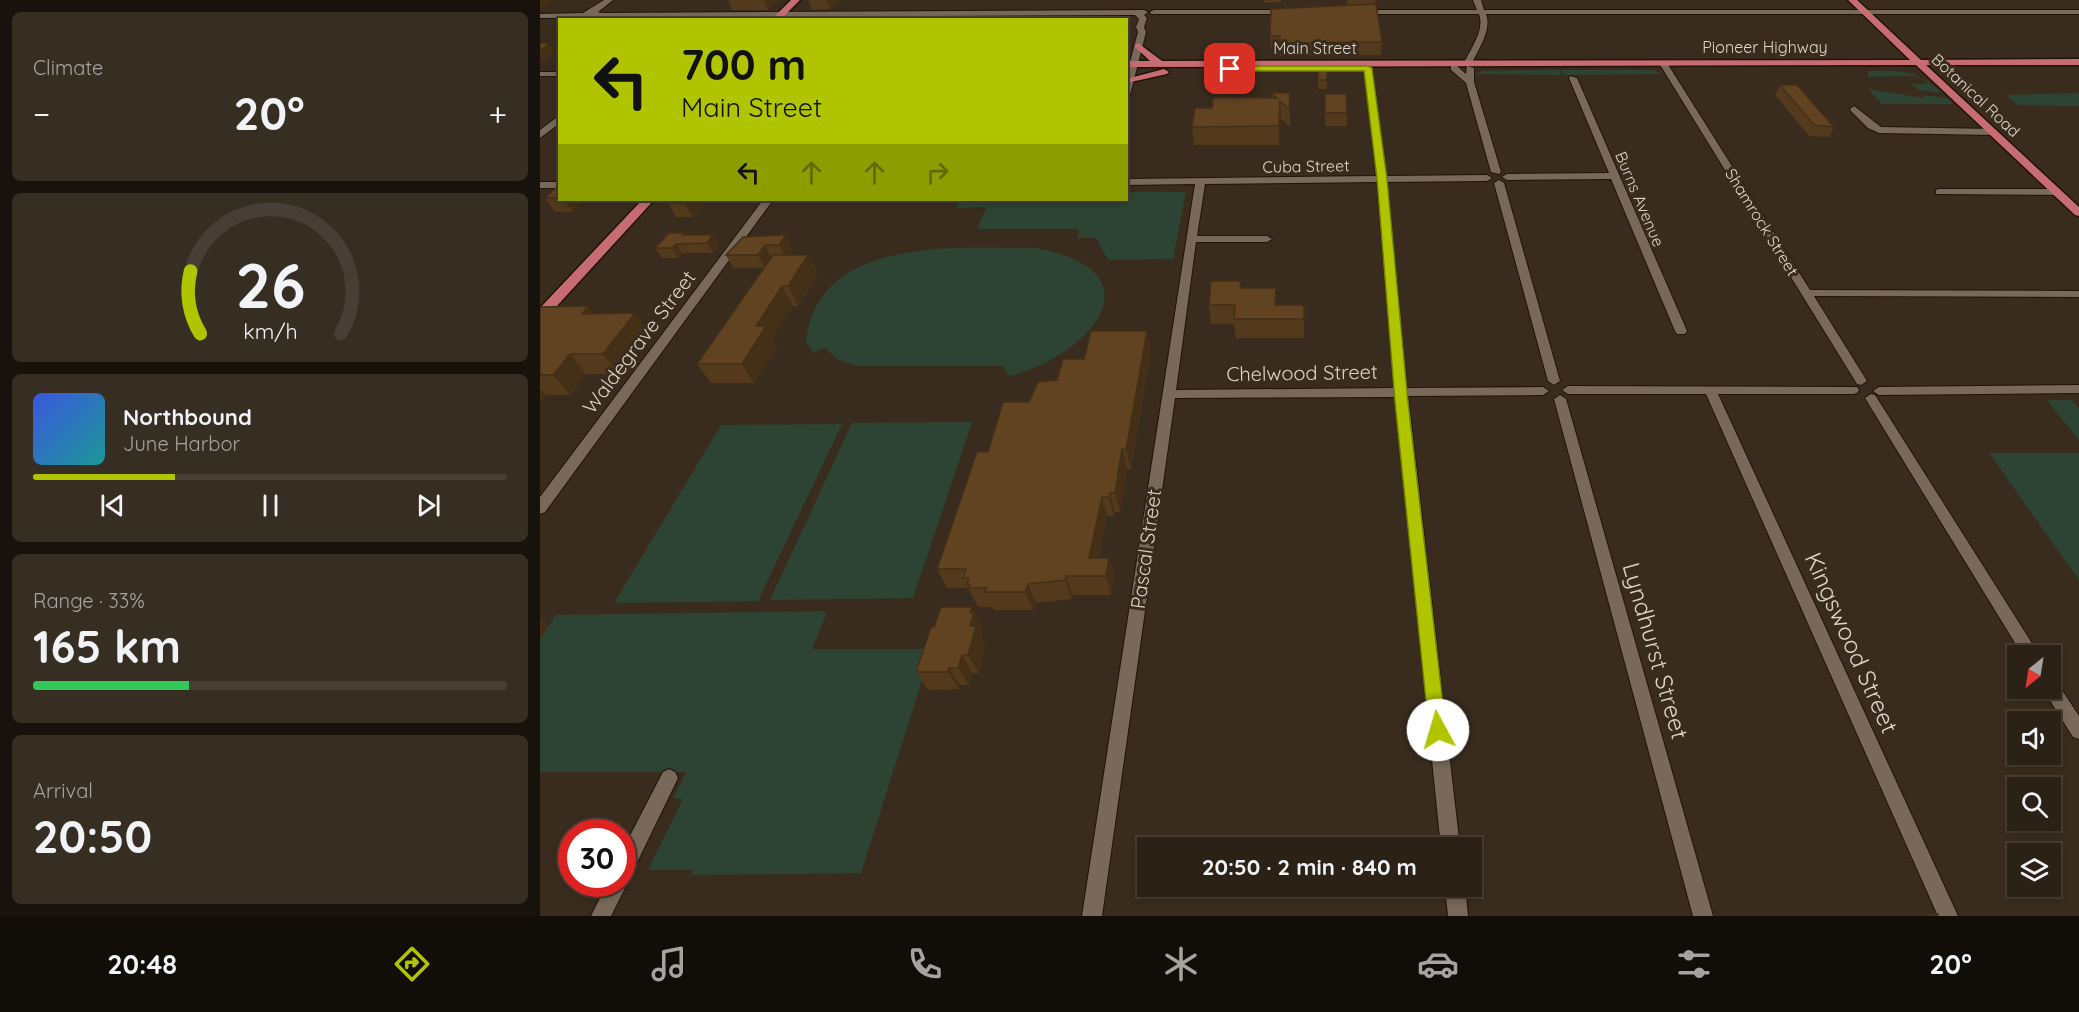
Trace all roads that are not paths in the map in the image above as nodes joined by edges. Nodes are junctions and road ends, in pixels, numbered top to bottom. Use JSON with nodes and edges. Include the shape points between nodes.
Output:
{"nodes":[{"id":1,"x":609,"y":0,"type":"edge"},
{"id":2,"x":786,"y":0,"type":"edge"},
{"id":3,"x":796,"y":0,"type":"edge"},
{"id":4,"x":907,"y":0,"type":"edge"},
{"id":5,"x":1015,"y":0,"type":"edge"},
{"id":6,"x":1477,"y":0,"type":"edge"},
{"id":7,"x":1562,"y":0,"type":"edge"},
{"id":8,"x":1670,"y":0,"type":"edge"},
{"id":9,"x":1852,"y":0,"type":"edge"},
{"id":10,"x":1151,"y":1,"type":"edge"},
{"id":11,"x":1626,"y":3,"type":"dead end"},
{"id":12,"x":1631,"y":11,"type":"junction"},
{"id":13,"x":1677,"y":11,"type":"junction"},
{"id":14,"x":1482,"y":12,"type":"junction"},
{"id":15,"x":1567,"y":12,"type":"junction"},
{"id":16,"x":1865,"y":12,"type":"junction"},
{"id":17,"x":2079,"y":12,"type":"edge"},
{"id":18,"x":595,"y":14,"type":"junction"},
{"id":19,"x":1121,"y":14,"type":"junction"},
{"id":20,"x":1170,"y":14,"type":"junction"},
{"id":21,"x":1299,"y":14,"type":"edge"},
{"id":22,"x":1347,"y":14,"type":"edge"},
{"id":23,"x":1006,"y":15,"type":"junction"},
{"id":24,"x":540,"y":16,"type":"edge"},
{"id":25,"x":897,"y":16,"type":"junction"},
{"id":26,"x":1148,"y":16,"type":"junction"},
{"id":27,"x":776,"y":17,"type":"edge"},
{"id":28,"x":1141,"y":30,"type":"junction"},
{"id":29,"x":1478,"y":48,"type":"junction"},
{"id":30,"x":1137,"y":50,"type":"junction"},
{"id":31,"x":2061,"y":62,"type":"junction"},
{"id":32,"x":2079,"y":62,"type":"edge"},
{"id":33,"x":1159,"y":63,"type":"junction"},
{"id":34,"x":1499,"y":63,"type":"junction"},
{"id":35,"x":1921,"y":64,"type":"junction"},
{"id":36,"x":1129,"y":65,"type":"edge"},
{"id":37,"x":1577,"y":65,"type":"junction"},
{"id":38,"x":1664,"y":65,"type":"junction"},
{"id":39,"x":2034,"y":65,"type":"junction"},
{"id":40,"x":1469,"y":66,"type":"junction"},
{"id":41,"x":1901,"y":66,"type":"junction"},
{"id":42,"x":1368,"y":68,"type":"junction"},
{"id":43,"x":1454,"y":68,"type":"junction"},
{"id":44,"x":1188,"y":69,"type":"junction"},
{"id":45,"x":540,"y":74,"type":"edge"},
{"id":46,"x":558,"y":74,"type":"edge"},
{"id":47,"x":1573,"y":78,"type":"dead end"},
{"id":48,"x":1131,"y":79,"type":"junction"},
{"id":49,"x":1938,"y":79,"type":"junction"},
{"id":50,"x":1470,"y":82,"type":"junction"},
{"id":51,"x":1128,"y":89,"type":"edge"},
{"id":52,"x":1854,"y":109,"type":"dead end"},
{"id":53,"x":558,"y":120,"type":"edge"},
{"id":54,"x":1994,"y":132,"type":"junction"},
{"id":55,"x":540,"y":135,"type":"edge"},
{"id":56,"x":1614,"y":176,"type":"junction"},
{"id":57,"x":1497,"y":178,"type":"junction"},
{"id":58,"x":1382,"y":179,"type":"junction"},
{"id":59,"x":1128,"y":182,"type":"edge"},
{"id":60,"x":1200,"y":182,"type":"junction"},
{"id":61,"x":540,"y":185,"type":"edge"},
{"id":62,"x":558,"y":185,"type":"edge"},
{"id":63,"x":1939,"y":192,"type":"dead end"},
{"id":64,"x":2057,"y":192,"type":"junction"},
{"id":65,"x":647,"y":201,"type":"edge"},
{"id":66,"x":767,"y":201,"type":"edge"},
{"id":67,"x":2079,"y":213,"type":"edge"},
{"id":68,"x":1192,"y":239,"type":"junction"},
{"id":69,"x":1267,"y":239,"type":"dead end"},
{"id":70,"x":1806,"y":293,"type":"junction"},
{"id":71,"x":2079,"y":294,"type":"edge"},
{"id":72,"x":555,"y":301,"type":"junction"},
{"id":73,"x":540,"y":316,"type":"edge"},
{"id":74,"x":540,"y":326,"type":"edge"},
{"id":75,"x":1681,"y":331,"type":"dead end"},
{"id":76,"x":1554,"y":381,"type":"junction"},
{"id":77,"x":1857,"y":386,"type":"junction"},
{"id":78,"x":2079,"y":389,"type":"edge"},
{"id":79,"x":1543,"y":390,"type":"junction"},
{"id":80,"x":1710,"y":390,"type":"junction"},
{"id":81,"x":1401,"y":392,"type":"junction"},
{"id":82,"x":1169,"y":394,"type":"junction"},
{"id":83,"x":1564,"y":394,"type":"junction"},
{"id":84,"x":1875,"y":395,"type":"junction"},
{"id":85,"x":540,"y":508,"type":"edge"},
{"id":86,"x":2025,"y":645,"type":"edge"},
{"id":87,"x":2058,"y":699,"type":"edge"},
{"id":88,"x":2079,"y":731,"type":"edge"},
{"id":89,"x":669,"y":778,"type":"dead end"},
{"id":90,"x":1450,"y":837,"type":"edge"},
{"id":91,"x":636,"y":844,"type":"edge"},
{"id":92,"x":610,"y":897,"type":"edge"},
{"id":93,"x":1456,"y":897,"type":"edge"},
{"id":94,"x":601,"y":916,"type":"edge"},
{"id":95,"x":1092,"y":916,"type":"edge"},
{"id":96,"x":1458,"y":916,"type":"edge"},
{"id":97,"x":1703,"y":916,"type":"edge"},
{"id":98,"x":1948,"y":916,"type":"edge"}],
"edges":[{"from":1,"to":18,"type":"street"},
{"from":2,"to":27,"type":"main road","via":[[776,10]]},
{"from":3,"to":27,"type":"main road"},
{"from":4,"to":25,"type":"street"},
{"from":5,"to":23,"type":"street"},
{"from":6,"to":14,"type":"street"},
{"from":7,"to":15,"type":"street"},
{"from":8,"to":13,"type":"street"},
{"from":9,"to":16,"type":"main road","name":"Botanical Road"},
{"from":10,"to":20,"type":"street"},
{"from":10,"to":26,"type":"street"},
{"from":11,"to":12,"type":"street"},
{"from":12,"to":13,"type":"street"},
{"from":12,"to":15,"type":"street"},
{"from":13,"to":16,"type":"street"},
{"from":14,"to":15,"type":"street"},
{"from":14,"to":22,"type":"street"},
{"from":14,"to":29,"type":"street","via":[[1485,21]]},
{"from":16,"to":17,"type":"street"},
{"from":16,"to":35,"type":"main road","name":"Botanical Road"},
{"from":18,"to":24,"type":"street"},
{"from":18,"to":27,"type":"street"},
{"from":19,"to":23,"type":"street"},
{"from":19,"to":26,"type":"street"},
{"from":19,"to":28,"type":"street","via":[[1134,20]]},
{"from":20,"to":21,"type":"street"},
{"from":20,"to":26,"type":"street"},
{"from":23,"to":25,"type":"street"},
{"from":25,"to":27,"type":"street"},
{"from":26,"to":28,"type":"street"},
{"from":28,"to":30,"type":"street"},
{"from":29,"to":34,"type":"street","via":[[1482,58]]},
{"from":29,"to":40,"type":"street"},
{"from":30,"to":33,"type":"main road","via":[[1146,51]]},
{"from":30,"to":36,"type":"main road"},
{"from":31,"to":32,"type":"main road","name":"Pioneer Highway"},
{"from":31,"to":35,"type":"main road","name":"Pioneer Highway"},
{"from":31,"to":39,"type":"main road","name":"Pioneer Highway"},
{"from":33,"to":36,"type":"main road","name":"Main Street"},
{"from":33,"to":40,"type":"main road","name":"Main Street"},
{"from":34,"to":37,"type":"main road","name":"Pioneer Highway"},
{"from":34,"to":40,"type":"main road","name":"Pioneer Highway"},
{"from":35,"to":38,"type":"main road","name":"Pioneer Highway"},
{"from":35,"to":39,"type":"main road","name":"Pioneer Highway"},
{"from":35,"to":41,"type":"main road","name":"Pioneer Highway"},
{"from":35,"to":49,"type":"main road","name":"Botanical Road"},
{"from":36,"to":44,"type":"main road","name":"Main Street"},
{"from":36,"to":48,"type":"street"},
{"from":37,"to":38,"type":"main road","name":"Pioneer Highway"},
{"from":37,"to":40,"type":"main road","name":"Pioneer Highway"},
{"from":38,"to":41,"type":"main road","name":"Pioneer Highway"},
{"from":38,"to":70,"type":"street","name":"Shamrock Street"},
{"from":39,"to":49,"type":"main road","via":[[1945,70],[1938,72]]},
{"from":40,"to":43,"type":"main road","name":"Main Street"},
{"from":40,"to":50,"type":"street"},
{"from":41,"to":49,"type":"main road"},
{"from":42,"to":43,"type":"main road","name":"Main Street"},
{"from":42,"to":44,"type":"main road","name":"Main Street"},
{"from":42,"to":58,"type":"street"},
{"from":43,"to":50,"type":"street"},
{"from":44,"to":48,"type":"main road"},
{"from":45,"to":46,"type":"street"},
{"from":47,"to":56,"type":"street","name":"Burns Avenue"},
{"from":48,"to":51,"type":"street"},
{"from":49,"to":54,"type":"main road","name":"Botanical Road"},
{"from":50,"to":57,"type":"street"},
{"from":52,"to":54,"type":"street","via":[[1879,130]]},
{"from":53,"to":55,"type":"street"},
{"from":54,"to":64,"type":"main road","name":"Botanical Road"},
{"from":56,"to":57,"type":"street","name":"Cuba Street"},
{"from":56,"to":75,"type":"street","name":"Burns Avenue"},
{"from":57,"to":58,"type":"street","name":"Cuba Street"},
{"from":57,"to":76,"type":"street"},
{"from":58,"to":60,"type":"street","name":"Cuba Street"},
{"from":58,"to":81,"type":"street"},
{"from":59,"to":60,"type":"street","name":"Cuba Street"},
{"from":60,"to":68,"type":"street","name":"Pascal Street"},
{"from":61,"to":62,"type":"street"},
{"from":63,"to":64,"type":"street"},
{"from":64,"to":67,"type":"main road","name":"Botanical Road"},
{"from":65,"to":72,"type":"main road"},
{"from":66,"to":85,"type":"street","name":"Waldegrave Street"},
{"from":68,"to":69,"type":"street"},
{"from":68,"to":82,"type":"street","name":"Pascal Street"},
{"from":70,"to":71,"type":"street"},
{"from":70,"to":77,"type":"street","name":"Shamrock Street"},
{"from":72,"to":73,"type":"main road"},
{"from":72,"to":74,"type":"main road"},
{"from":76,"to":79,"type":"street"},
{"from":76,"to":83,"type":"street","via":[[1566,386]]},
{"from":77,"to":80,"type":"street"},
{"from":77,"to":84,"type":"street","via":[[1862,396]]},
{"from":78,"to":84,"type":"street"},
{"from":79,"to":81,"type":"street","name":"Chelwood Street"},
{"from":79,"to":83,"type":"street","via":[[1546,395]]},
{"from":80,"to":83,"type":"street"},
{"from":80,"to":98,"type":"street","name":"Kingswood Street"},
{"from":81,"to":82,"type":"street","name":"Chelwood Street"},
{"from":81,"to":90,"type":"street"},
{"from":82,"to":95,"type":"street","name":"Pascal Street"},
{"from":83,"to":97,"type":"street","name":"Lyndhurst Street"},
{"from":84,"to":86,"type":"street"},
{"from":87,"to":88,"type":"street"},
{"from":89,"to":91,"type":"street"},
{"from":92,"to":94,"type":"street"},
{"from":93,"to":96,"type":"street"}]}
